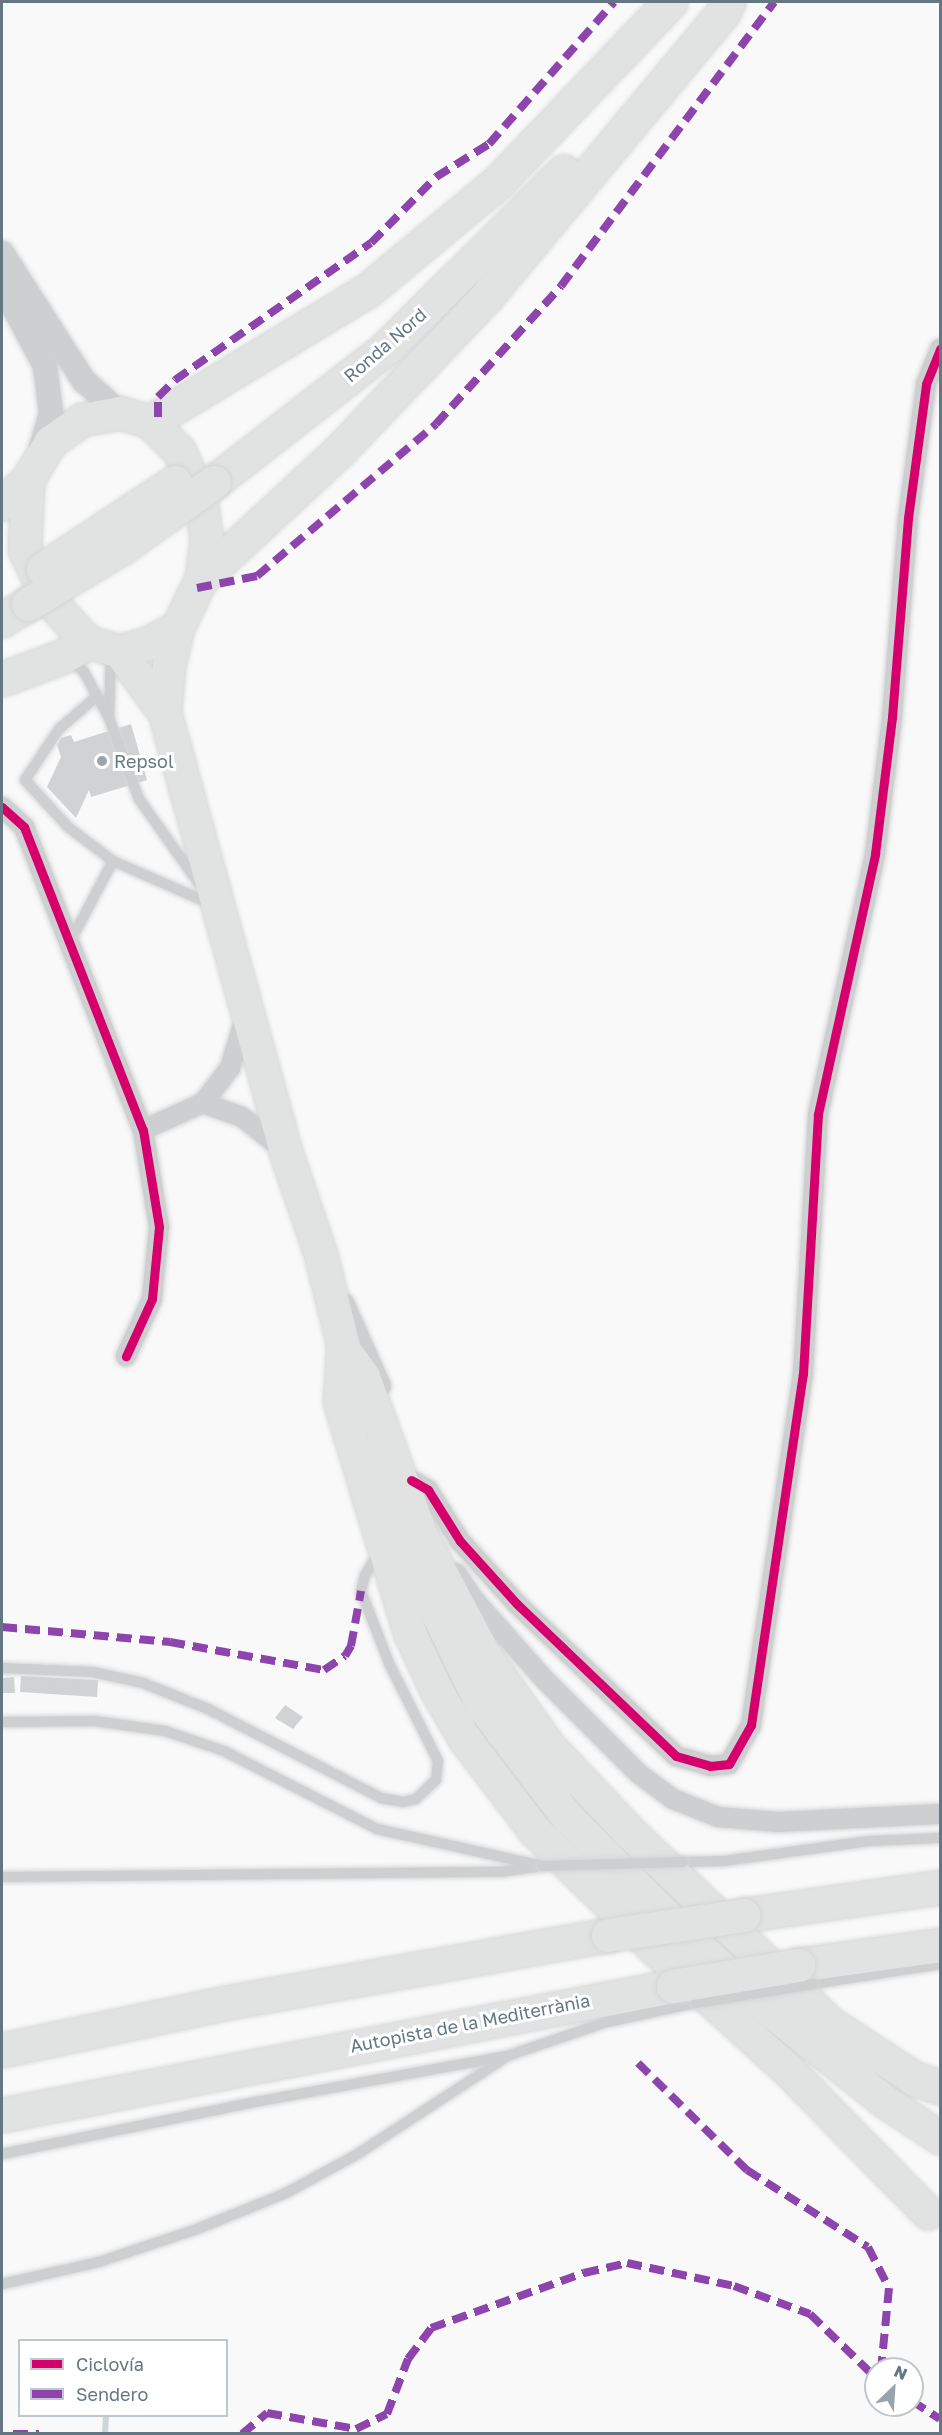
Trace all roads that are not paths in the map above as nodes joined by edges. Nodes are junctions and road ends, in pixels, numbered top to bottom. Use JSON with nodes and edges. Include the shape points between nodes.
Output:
{"nodes":[{"id":1,"x":670,"y":2,"type":"edge"},
{"id":2,"x":687,"y":2,"type":"edge"},
{"id":3,"x":708,"y":2,"type":"edge"},
{"id":4,"x":728,"y":2,"type":"edge"},
{"id":5,"x":2,"y":253,"type":"edge"},
{"id":6,"x":2,"y":285,"type":"edge"},
{"id":7,"x":940,"y":349,"type":"edge"},
{"id":8,"x":135,"y":417,"type":"junction"},
{"id":9,"x":33,"y":469,"type":"junction"},
{"id":10,"x":211,"y":471,"type":"junction"},
{"id":11,"x":2,"y":503,"type":"edge"},
{"id":12,"x":202,"y":578,"type":"junction"},
{"id":13,"x":13,"y":600,"type":"edge"},
{"id":14,"x":178,"y":628,"type":"junction"},
{"id":15,"x":95,"y":650,"type":"junction"},
{"id":16,"x":2,"y":679,"type":"edge"},
{"id":17,"x":96,"y":697,"type":"junction"},
{"id":18,"x":165,"y":713,"type":"junction"},
{"id":19,"x":109,"y":718,"type":"junction"},
{"id":20,"x":2,"y":807,"type":"edge"},
{"id":21,"x":113,"y":861,"type":"junction"},
{"id":22,"x":216,"y":907,"type":"junction"},
{"id":23,"x":69,"y":944,"type":"junction"},
{"id":24,"x":247,"y":1013,"type":"junction"},
{"id":25,"x":203,"y":1103,"type":"junction"},
{"id":26,"x":143,"y":1130,"type":"junction"},
{"id":27,"x":286,"y":1152,"type":"junction"},
{"id":28,"x":321,"y":1255,"type":"junction"},
{"id":29,"x":343,"y":1349,"type":"junction"},
{"id":30,"x":126,"y":1356,"type":"dead end"},
{"id":31,"x":411,"y":1480,"type":"junction"},
{"id":32,"x":383,"y":1546,"type":"junction"},
{"id":33,"x":2,"y":1668,"type":"edge"},
{"id":34,"x":2,"y":1722,"type":"edge"},
{"id":35,"x":940,"y":1814,"type":"edge"},
{"id":36,"x":940,"y":1838,"type":"edge"},
{"id":37,"x":542,"y":1866,"type":"junction"},
{"id":38,"x":2,"y":1877,"type":"edge"},
{"id":39,"x":940,"y":1887,"type":"edge"},
{"id":40,"x":940,"y":1945,"type":"edge"},
{"id":41,"x":940,"y":1964,"type":"edge"},
{"id":42,"x":806,"y":1975,"type":"junction"},
{"id":43,"x":685,"y":1995,"type":"junction"},
{"id":44,"x":773,"y":2013,"type":"junction"},
{"id":45,"x":2,"y":2050,"type":"edge"},
{"id":46,"x":507,"y":2056,"type":"junction"},
{"id":47,"x":940,"y":2087,"type":"edge"},
{"id":48,"x":2,"y":2115,"type":"edge"},
{"id":49,"x":940,"y":2138,"type":"edge"},
{"id":50,"x":2,"y":2154,"type":"edge"},
{"id":51,"x":934,"y":2221,"type":"edge"},
{"id":52,"x":2,"y":2284,"type":"edge"}],
"edges":[{"from":1,"to":8,"type":"highway","via":[[498,182],[368,291]]},
{"from":2,"to":10,"type":"highway","name":"Ronda Nord","via":[[538,174],[446,266]]},
{"from":3,"to":10,"type":"highway","name":"Ronda Nord","via":[[651,75],[545,192],[385,349]]},
{"from":4,"to":12,"type":"highway","via":[[486,297],[340,450]]},
{"from":5,"to":8,"type":"street","via":[[84,381]]},
{"from":6,"to":9,"type":"street","via":[[45,366],[51,412]]},
{"from":7,"to":31,"type":"street","via":[[926,384],[911,496],[892,717],[875,854],[818,1114],[803,1374],[751,1725],[729,1764],[710,1766],[676,1756],[517,1604],[460,1541],[428,1490]]},
{"from":8,"to":9,"type":"main road","via":[[82,420],[51,442]]},
{"from":8,"to":12,"type":"main road","via":[[180,452],[201,499],[207,539]]},
{"from":9,"to":11,"type":"highway"},
{"from":9,"to":15,"type":"main road","via":[[25,550],[48,598]]},
{"from":10,"to":13,"type":"highway","name":"Ronda Nord","bridge":true,"via":[[122,548]]},
{"from":12,"to":14,"type":"main road"},
{"from":14,"to":15,"type":"main road","via":[[148,644]]},
{"from":14,"to":18,"type":"main road","via":[[169,666]]},
{"from":15,"to":16,"type":"highway"},
{"from":15,"to":17,"type":"lane","via":[[84,672]]},
{"from":15,"to":18,"type":"main road"},
{"from":15,"to":19,"type":"lane"},
{"from":17,"to":19,"type":"lane"},
{"from":17,"to":21,"type":"lane","via":[[59,729],[26,780],[68,827]]},
{"from":18,"to":22,"type":"main road"},
{"from":19,"to":22,"type":"lane","via":[[139,799]]},
{"from":20,"to":23,"type":"street","via":[[24,827]]},
{"from":21,"to":22,"type":"lane"},
{"from":21,"to":23,"type":"lane"},
{"from":22,"to":24,"type":"main road"},
{"from":23,"to":26,"type":"street"},
{"from":24,"to":25,"type":"street","via":[[230,1068]]},
{"from":24,"to":27,"type":"main road"},
{"from":25,"to":26,"type":"street"},
{"from":25,"to":27,"type":"street","via":[[242,1117]]},
{"from":26,"to":30,"type":"street","via":[[159,1227],[152,1299]]},
{"from":27,"to":28,"type":"main road"},
{"from":28,"to":29,"type":"main road"},
{"from":28,"to":31,"type":"street","via":[[376,1369]]},
{"from":29,"to":32,"type":"main road","via":[[340,1402]]},
{"from":29,"to":44,"type":"main road","via":[[404,1544],[482,1705],[568,1818],[687,1937]]},
{"from":29,"to":47,"type":"highway","via":[[363,1377],[421,1536],[485,1656],[548,1746],[628,1831],[829,2023],[884,2061]]},
{"from":31,"to":35,"type":"street","via":[[436,1544],[475,1601],[545,1680],[639,1774],[674,1799],[718,1817],[778,1822]]},
{"from":32,"to":33,"type":"lane","via":[[365,1575],[361,1591],[389,1663],[436,1752],[436,1780],[416,1799],[403,1802],[381,1798],[208,1709],[143,1683],[93,1672]]},
{"from":32,"to":51,"type":"main road","via":[[410,1633],[437,1691],[465,1739],[528,1822],[657,1950],[789,2071]]},
{"from":34,"to":37,"type":"lane","via":[[95,1721],[165,1731],[224,1751],[377,1829]]},
{"from":36,"to":37,"type":"lane","bridge":true,"via":[[869,1841],[724,1861]]},
{"from":37,"to":38,"type":"lane","via":[[501,1872],[158,1872]]},
{"from":39,"to":45,"type":"highway","bridge":true,"via":[[608,1935],[230,2002]]},
{"from":40,"to":42,"type":"highway","name":"Autopista de la Mediterrània"},
{"from":41,"to":42,"type":"lane"},
{"from":42,"to":43,"type":"highway","name":"Autopista de la Mediterrània","bridge":true},
{"from":43,"to":46,"type":"lane"},
{"from":43,"to":48,"type":"highway","name":"Autopista de la Mediterrània"},
{"from":44,"to":49,"type":"main road","via":[[887,2103]]},
{"from":44,"to":51,"type":"main road","via":[[881,2141]]},
{"from":46,"to":50,"type":"lane"},
{"from":46,"to":52,"type":"lane","via":[[356,2155],[286,2193],[99,2262]]}]}
